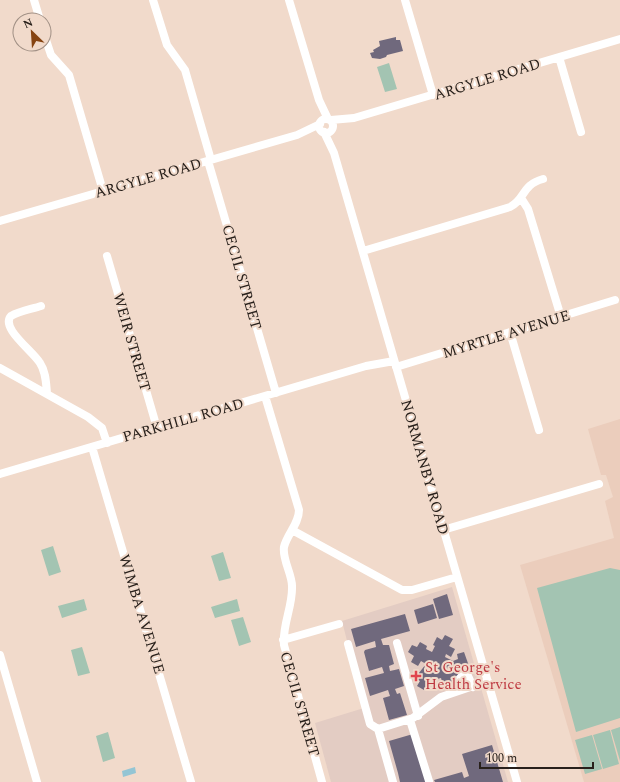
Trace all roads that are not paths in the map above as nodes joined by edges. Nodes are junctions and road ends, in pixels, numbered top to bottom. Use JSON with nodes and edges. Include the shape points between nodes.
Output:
{"nodes":[{"id":1,"x":34,"y":0,"type":"edge"},
{"id":2,"x":153,"y":0,"type":"edge"},
{"id":3,"x":289,"y":0,"type":"edge"},
{"id":4,"x":405,"y":0,"type":"edge"},
{"id":5,"x":38,"y":12,"type":"edge"},
{"id":6,"x":620,"y":39,"type":"edge"},
{"id":7,"x":50,"y":52,"type":"edge"},
{"id":8,"x":559,"y":57,"type":"junction"},
{"id":9,"x":433,"y":95,"type":"junction"},
{"id":10,"x":326,"y":126,"type":"junction"},
{"id":11,"x":581,"y":132,"type":"dead end"},
{"id":12,"x":209,"y":160,"type":"junction"},
{"id":13,"x":543,"y":178,"type":"dead end"},
{"id":14,"x":103,"y":191,"type":"junction"},
{"id":15,"x":521,"y":198,"type":"junction"},
{"id":16,"x":0,"y":221,"type":"edge"},
{"id":17,"x":363,"y":251,"type":"junction"},
{"id":18,"x":107,"y":256,"type":"dead end"},
{"id":19,"x":615,"y":300,"type":"dead end"},
{"id":20,"x":41,"y":306,"type":"dead end"},
{"id":21,"x":561,"y":317,"type":"junction"},
{"id":22,"x":3,"y":324,"type":"edge"},
{"id":23,"x":510,"y":332,"type":"junction"},
{"id":24,"x":394,"y":361,"type":"junction"},
{"id":25,"x":0,"y":368,"type":"edge"},
{"id":26,"x":47,"y":393,"type":"junction"},
{"id":27,"x":276,"y":393,"type":"junction"},
{"id":28,"x":265,"y":396,"type":"junction"},
{"id":29,"x":157,"y":428,"type":"junction"},
{"id":30,"x":539,"y":430,"type":"dead end"},
{"id":31,"x":104,"y":444,"type":"junction"},
{"id":32,"x":92,"y":447,"type":"junction"},
{"id":33,"x":0,"y":474,"type":"edge"},
{"id":34,"x":599,"y":484,"type":"dead end"},
{"id":35,"x":292,"y":530,"type":"junction"},
{"id":36,"x":443,"y":530,"type":"junction"},
{"id":37,"x":457,"y":577,"type":"junction"},
{"id":38,"x":339,"y":624,"type":"dead end"},
{"id":39,"x":283,"y":640,"type":"junction"},
{"id":40,"x":397,"y":643,"type":"dead end"},
{"id":41,"x":348,"y":644,"type":"dead end"},
{"id":42,"x":0,"y":655,"type":"edge"},
{"id":43,"x":488,"y":681,"type":"junction"},
{"id":44,"x":473,"y":687,"type":"junction"},
{"id":45,"x":461,"y":690,"type":"junction"},
{"id":46,"x":418,"y":716,"type":"junction"},
{"id":47,"x":410,"y":720,"type":"junction"},
{"id":48,"x":378,"y":729,"type":"junction"},
{"id":49,"x":429,"y":781,"type":"dead end"},
{"id":50,"x":37,"y":782,"type":"edge"},
{"id":51,"x":191,"y":782,"type":"edge"},
{"id":52,"x":322,"y":782,"type":"edge"},
{"id":53,"x":393,"y":782,"type":"edge"},
{"id":54,"x":517,"y":782,"type":"edge"}],
"edges":[{"from":1,"to":5,"type":"street"},
{"from":2,"to":12,"type":"street","name":"CECIL STREET","via":[[167,45],[185,70]]},
{"from":3,"to":10,"type":"street","name":"NORMANBY ROAD"},
{"from":4,"to":9,"type":"street"},
{"from":6,"to":8,"type":"street","name":"ARGYLE ROAD"},
{"from":7,"to":14,"type":"street","via":[[69,75]]},
{"from":8,"to":9,"type":"street","name":"ARGYLE ROAD"},
{"from":8,"to":11,"type":"street"},
{"from":9,"to":10,"type":"street","name":"ARGYLE ROAD"},
{"from":10,"to":12,"type":"street","name":"ARGYLE ROAD"},
{"from":10,"to":17,"type":"street","name":"NORMANBY ROAD"},
{"from":12,"to":14,"type":"street","name":"ARGYLE ROAD"},
{"from":12,"to":27,"type":"street","name":"CECIL STREET"},
{"from":13,"to":15,"type":"street","via":[[529,185]]},
{"from":14,"to":16,"type":"street","name":"ARGYLE ROAD"},
{"from":15,"to":17,"type":"street","via":[[510,208]]},
{"from":15,"to":21,"type":"street","via":[[528,209]]},
{"from":17,"to":24,"type":"street","name":"NORMANBY ROAD"},
{"from":18,"to":29,"type":"street","name":"WEIR STREET"},
{"from":19,"to":21,"type":"street","name":"MYRTLE AVENUE"},
{"from":20,"to":22,"type":"street","via":[[11,316]]},
{"from":21,"to":23,"type":"street","name":"MYRTLE AVENUE"},
{"from":22,"to":26,"type":"street","via":[[7,333],[41,364]]},
{"from":23,"to":24,"type":"street","name":"MYRTLE AVENUE"},
{"from":23,"to":30,"type":"street"},
{"from":24,"to":27,"type":"street","name":"PARKHILL ROAD","via":[[366,366]]},
{"from":24,"to":36,"type":"street","name":"NORMANBY ROAD"},
{"from":25,"to":26,"type":"street"},
{"from":26,"to":31,"type":"street","via":[[102,428]]},
{"from":27,"to":28,"type":"street","name":"PARKHILL ROAD"},
{"from":28,"to":29,"type":"street","name":"PARKHILL ROAD"},
{"from":28,"to":35,"type":"street","name":"CECIL STREET","via":[[298,505],[299,514]]},
{"from":29,"to":31,"type":"street","name":"PARKHILL ROAD"},
{"from":31,"to":32,"type":"street","name":"PARKHILL ROAD"},
{"from":32,"to":33,"type":"street","name":"PARKHILL ROAD"},
{"from":32,"to":51,"type":"street","name":"WIMBA AVENUE"},
{"from":34,"to":36,"type":"street"},
{"from":35,"to":37,"type":"street","via":[[402,590],[412,590]]},
{"from":35,"to":39,"type":"street","name":"CECIL STREET","via":[[284,548],[292,588]]},
{"from":36,"to":37,"type":"street","name":"NORMANBY ROAD"},
{"from":37,"to":43,"type":"street","name":"NORMANBY ROAD"},
{"from":38,"to":39,"type":"street"},
{"from":39,"to":52,"type":"street","name":"CECIL STREET"},
{"from":40,"to":46,"type":"street"},
{"from":41,"to":48,"type":"street","via":[[370,724]]},
{"from":42,"to":50,"type":"street"},
{"from":43,"to":44,"type":"street"},
{"from":43,"to":54,"type":"street","name":"NORMANBY ROAD"},
{"from":44,"to":45,"type":"street"},
{"from":44,"to":45,"type":"street","via":[[468,676],[463,675],[459,679]]},
{"from":45,"to":46,"type":"street","via":[[441,698]]},
{"from":46,"to":47,"type":"street"},
{"from":47,"to":48,"type":"street"},
{"from":47,"to":49,"type":"street"},
{"from":48,"to":53,"type":"street"}]}
